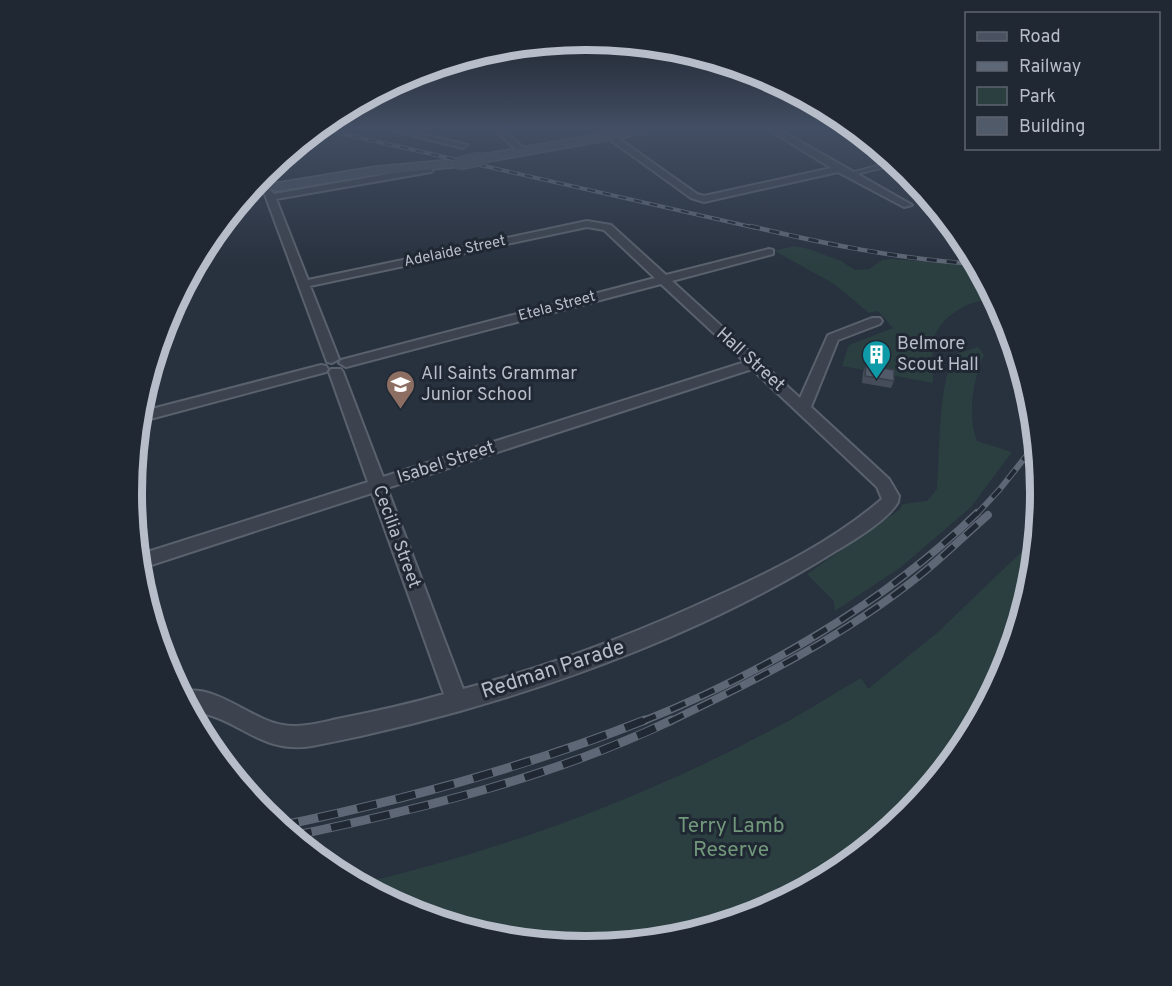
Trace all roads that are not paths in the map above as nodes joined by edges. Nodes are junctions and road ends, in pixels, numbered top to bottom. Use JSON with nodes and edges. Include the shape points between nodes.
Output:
{"nodes":[{"id":1,"x":348,"y":175,"type":"edge"},
{"id":2,"x":383,"y":175,"type":"edge"},
{"id":3,"x":664,"y":175,"type":"edge"},
{"id":4,"x":816,"y":175,"type":"edge"},
{"id":5,"x":851,"y":175,"type":"edge"},
{"id":6,"x":265,"y":188,"type":"edge"},
{"id":7,"x":907,"y":205,"type":"dead end"},
{"id":8,"x":607,"y":227,"type":"joint"},
{"id":9,"x":769,"y":252,"type":"dead end"},
{"id":10,"x":662,"y":280,"type":"junction"},
{"id":11,"x":303,"y":284,"type":"junction"},
{"id":12,"x":876,"y":321,"type":"dead end"},
{"id":13,"x":754,"y":364,"type":"junction"},
{"id":14,"x":334,"y":366,"type":"junction"},
{"id":15,"x":803,"y":408,"type":"junction"},
{"id":16,"x":150,"y":414,"type":"edge"},
{"id":17,"x":376,"y":485,"type":"junction"},
{"id":18,"x":891,"y":496,"type":"joint"},
{"id":19,"x":147,"y":559,"type":"edge"},
{"id":20,"x":195,"y":701,"type":"edge"},
{"id":21,"x":457,"y":701,"type":"junction"}],
"edges":[{"from":1,"to":6,"type":"main road","bridge":true},
{"from":2,"to":6,"type":"street"},
{"from":3,"to":4,"type":"street","via":[[694,196],[713,198]]},
{"from":5,"to":7,"type":"street"},
{"from":6,"to":11,"type":"street","name":"Cecilia Street"},
{"from":8,"to":10,"type":"street","name":"Hall Street"},
{"from":8,"to":11,"type":"street","name":"Adelaide Street","via":[[587,224]]},
{"from":9,"to":10,"type":"street","name":"Etela Street"},
{"from":10,"to":13,"type":"street","name":"Hall Street"},
{"from":10,"to":14,"type":"street","name":"Etela Street"},
{"from":11,"to":14,"type":"street","name":"Cecilia Street"},
{"from":12,"to":15,"type":"street","via":[[833,338]]},
{"from":13,"to":15,"type":"street","name":"Hall Street"},
{"from":13,"to":17,"type":"street","name":"Isabel Street"},
{"from":14,"to":16,"type":"street","name":"Etela Street"},
{"from":14,"to":17,"type":"street","name":"Cecilia Street"},
{"from":15,"to":18,"type":"street","name":"Hall Street","via":[[883,483]]},
{"from":17,"to":19,"type":"street","name":"Isabel Street"},
{"from":17,"to":21,"type":"street","name":"Cecilia Street"},
{"from":18,"to":21,"type":"street","name":"Redman Parade","via":[[883,508],[817,554],[715,607],[560,671]]},
{"from":20,"to":21,"type":"street","name":"Redman Parade","via":[[233,712],[267,733],[294,738]]}]}
